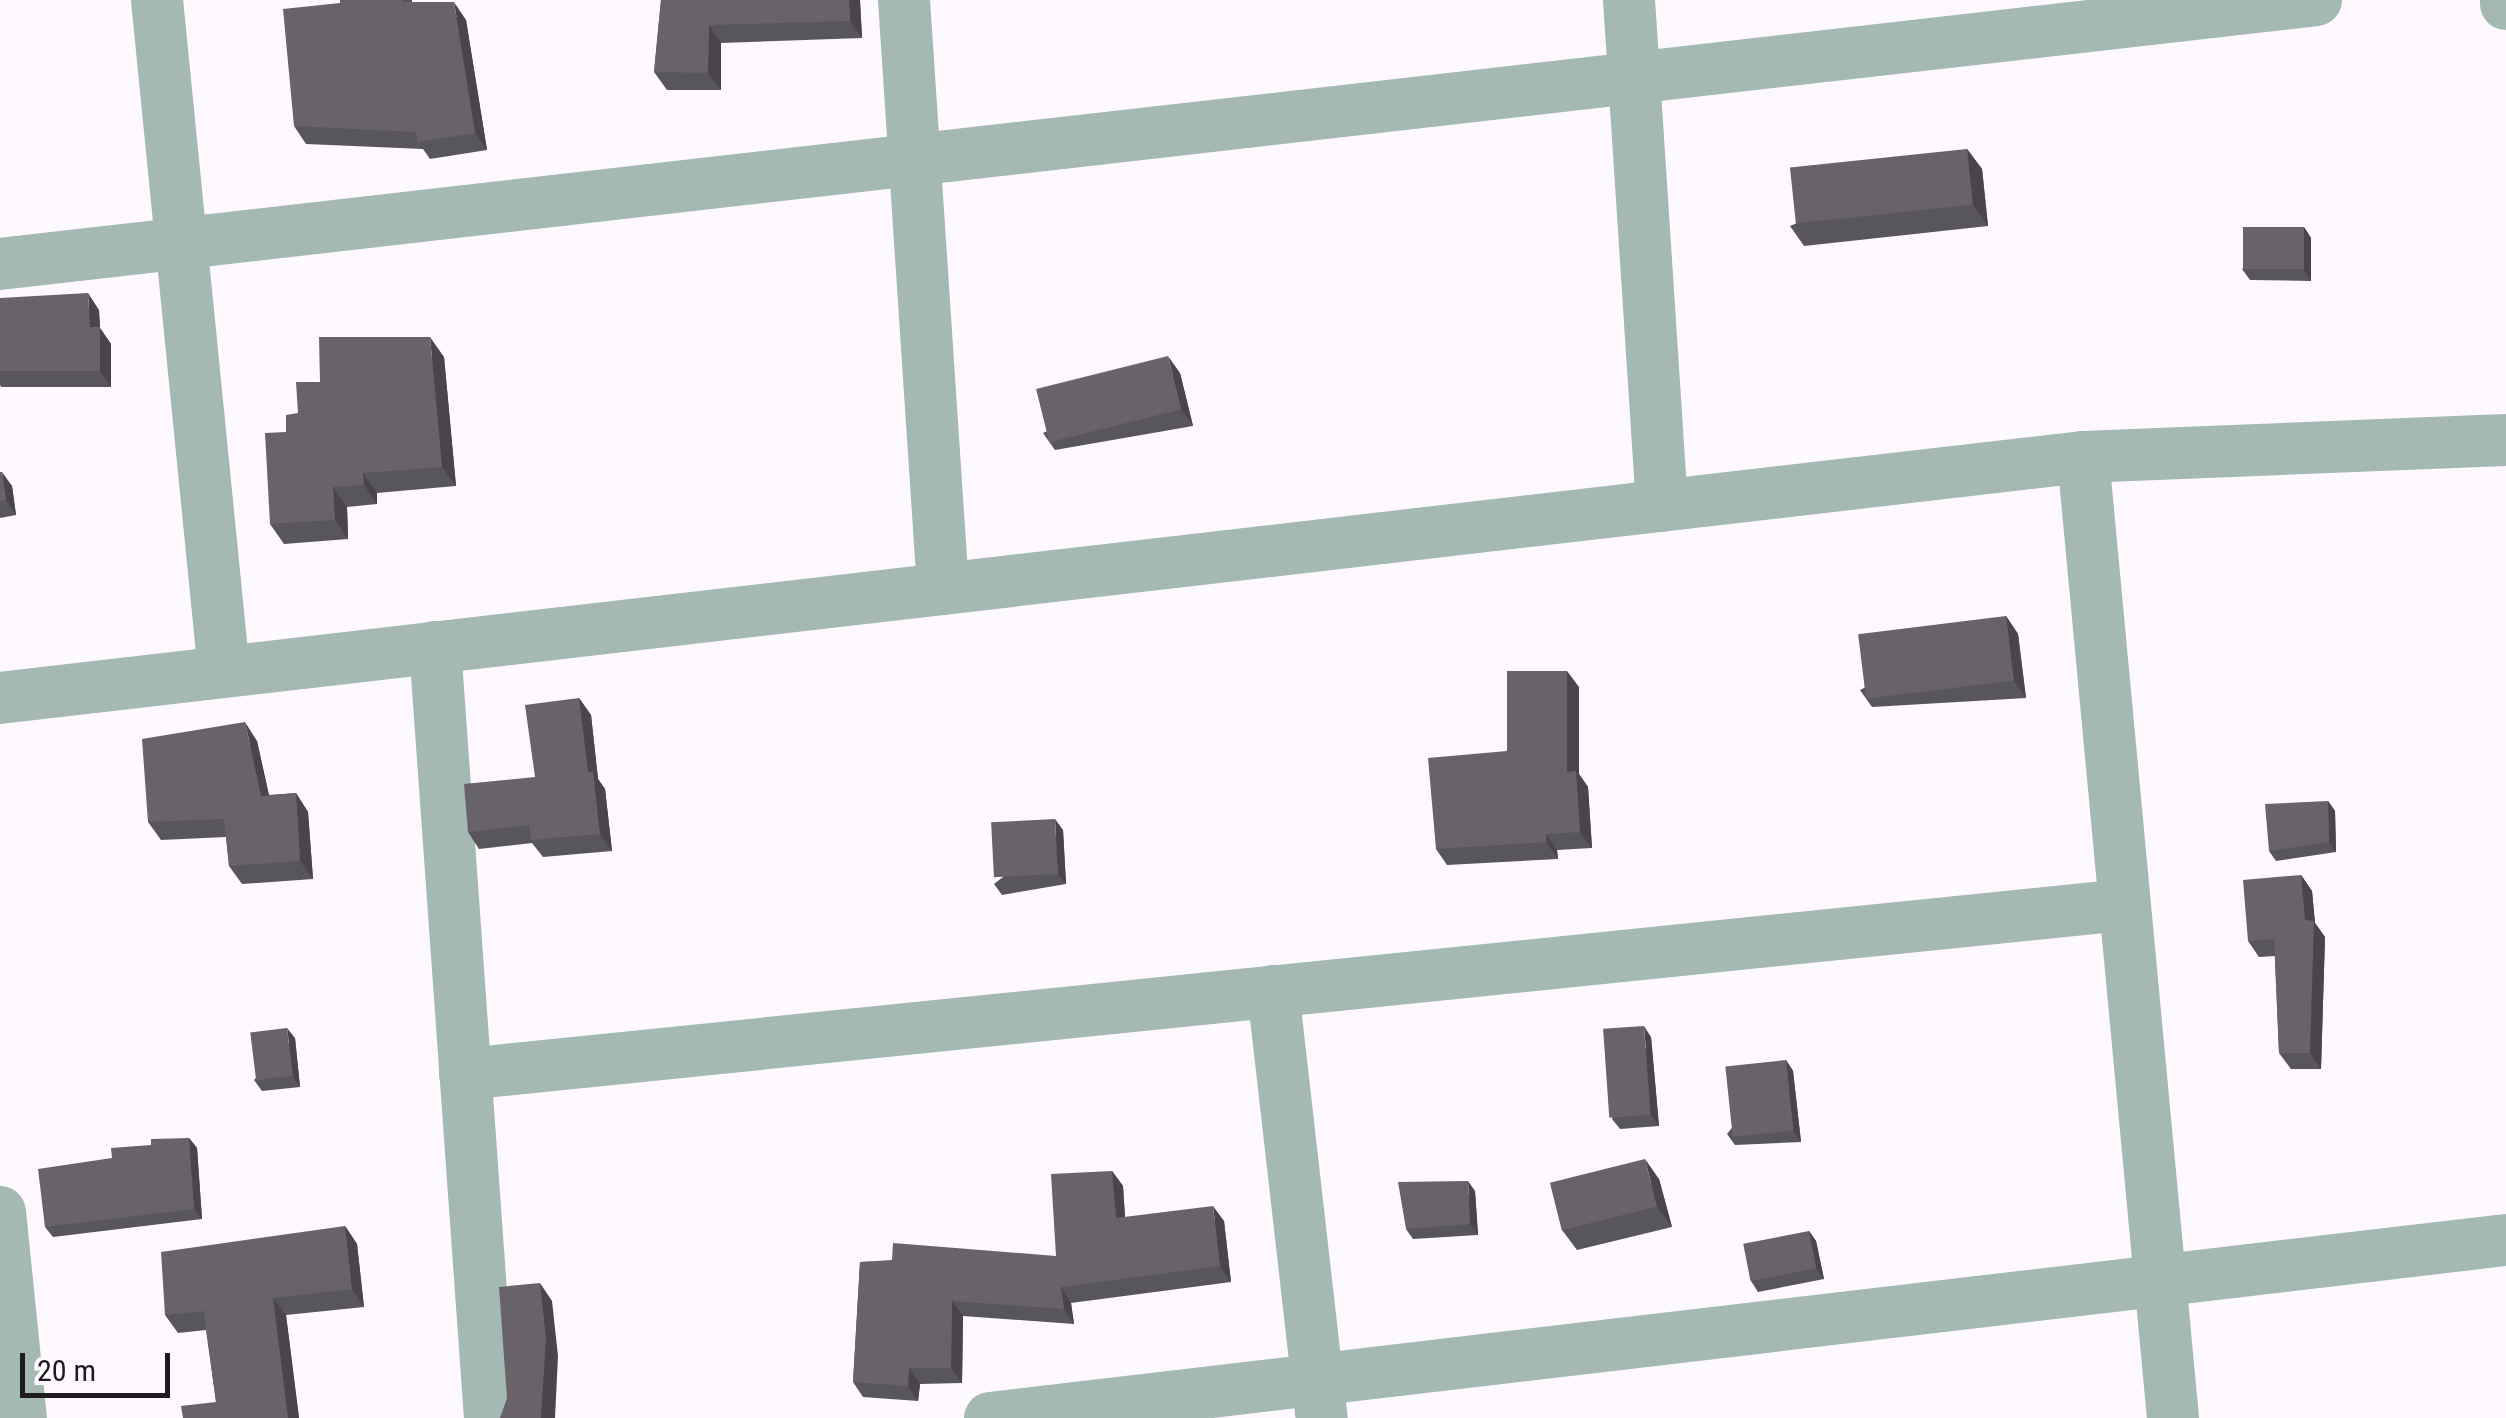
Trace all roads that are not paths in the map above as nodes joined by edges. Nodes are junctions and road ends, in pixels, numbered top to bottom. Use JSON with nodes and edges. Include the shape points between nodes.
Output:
{"nodes":[{"id":1,"x":157,"y":0,"type":"edge"},
{"id":2,"x":904,"y":0,"type":"edge"},
{"id":3,"x":1629,"y":0,"type":"edge"},
{"id":4,"x":2316,"y":0,"type":"edge"},
{"id":5,"x":1634,"y":78,"type":"junction"},
{"id":6,"x":914,"y":160,"type":"junction"},
{"id":7,"x":181,"y":244,"type":"junction"},
{"id":8,"x":0,"y":264,"type":"edge"},
{"id":9,"x":2506,"y":440,"type":"edge"},
{"id":10,"x":2083,"y":457,"type":"junction"},
{"id":11,"x":1662,"y":506,"type":"junction"},
{"id":12,"x":943,"y":589,"type":"junction"},
{"id":13,"x":434,"y":647,"type":"junction"},
{"id":14,"x":224,"y":672,"type":"junction"},
{"id":15,"x":0,"y":698,"type":"edge"},
{"id":16,"x":2124,"y":905,"type":"junction"},
{"id":17,"x":1273,"y":991,"type":"junction"},
{"id":18,"x":465,"y":1074,"type":"junction"},
{"id":19,"x":0,"y":1212,"type":"edge"},
{"id":20,"x":2506,"y":1240,"type":"edge"},
{"id":21,"x":2159,"y":1281,"type":"junction"},
{"id":22,"x":1320,"y":1399,"type":"edge"},
{"id":23,"x":20,"y":1418,"type":"edge"},
{"id":24,"x":490,"y":1418,"type":"edge"},
{"id":25,"x":990,"y":1418,"type":"edge"},
{"id":26,"x":2174,"y":1418,"type":"edge"}],
"edges":[{"from":1,"to":7,"type":"street"},
{"from":2,"to":6,"type":"street"},
{"from":3,"to":5,"type":"street"},
{"from":4,"to":5,"type":"street"},
{"from":5,"to":6,"type":"street"},
{"from":5,"to":11,"type":"street"},
{"from":6,"to":7,"type":"street"},
{"from":6,"to":12,"type":"street"},
{"from":7,"to":8,"type":"street"},
{"from":7,"to":14,"type":"street"},
{"from":9,"to":10,"type":"street"},
{"from":10,"to":11,"type":"street"},
{"from":10,"to":16,"type":"street"},
{"from":11,"to":12,"type":"street"},
{"from":12,"to":13,"type":"street"},
{"from":13,"to":14,"type":"street"},
{"from":13,"to":18,"type":"street"},
{"from":14,"to":15,"type":"street"},
{"from":16,"to":17,"type":"street"},
{"from":16,"to":21,"type":"street"},
{"from":17,"to":18,"type":"street"},
{"from":17,"to":22,"type":"street"},
{"from":18,"to":24,"type":"street"},
{"from":19,"to":23,"type":"street"},
{"from":20,"to":21,"type":"street"},
{"from":21,"to":22,"type":"street"},
{"from":21,"to":26,"type":"street"},
{"from":22,"to":25,"type":"street"}]}
